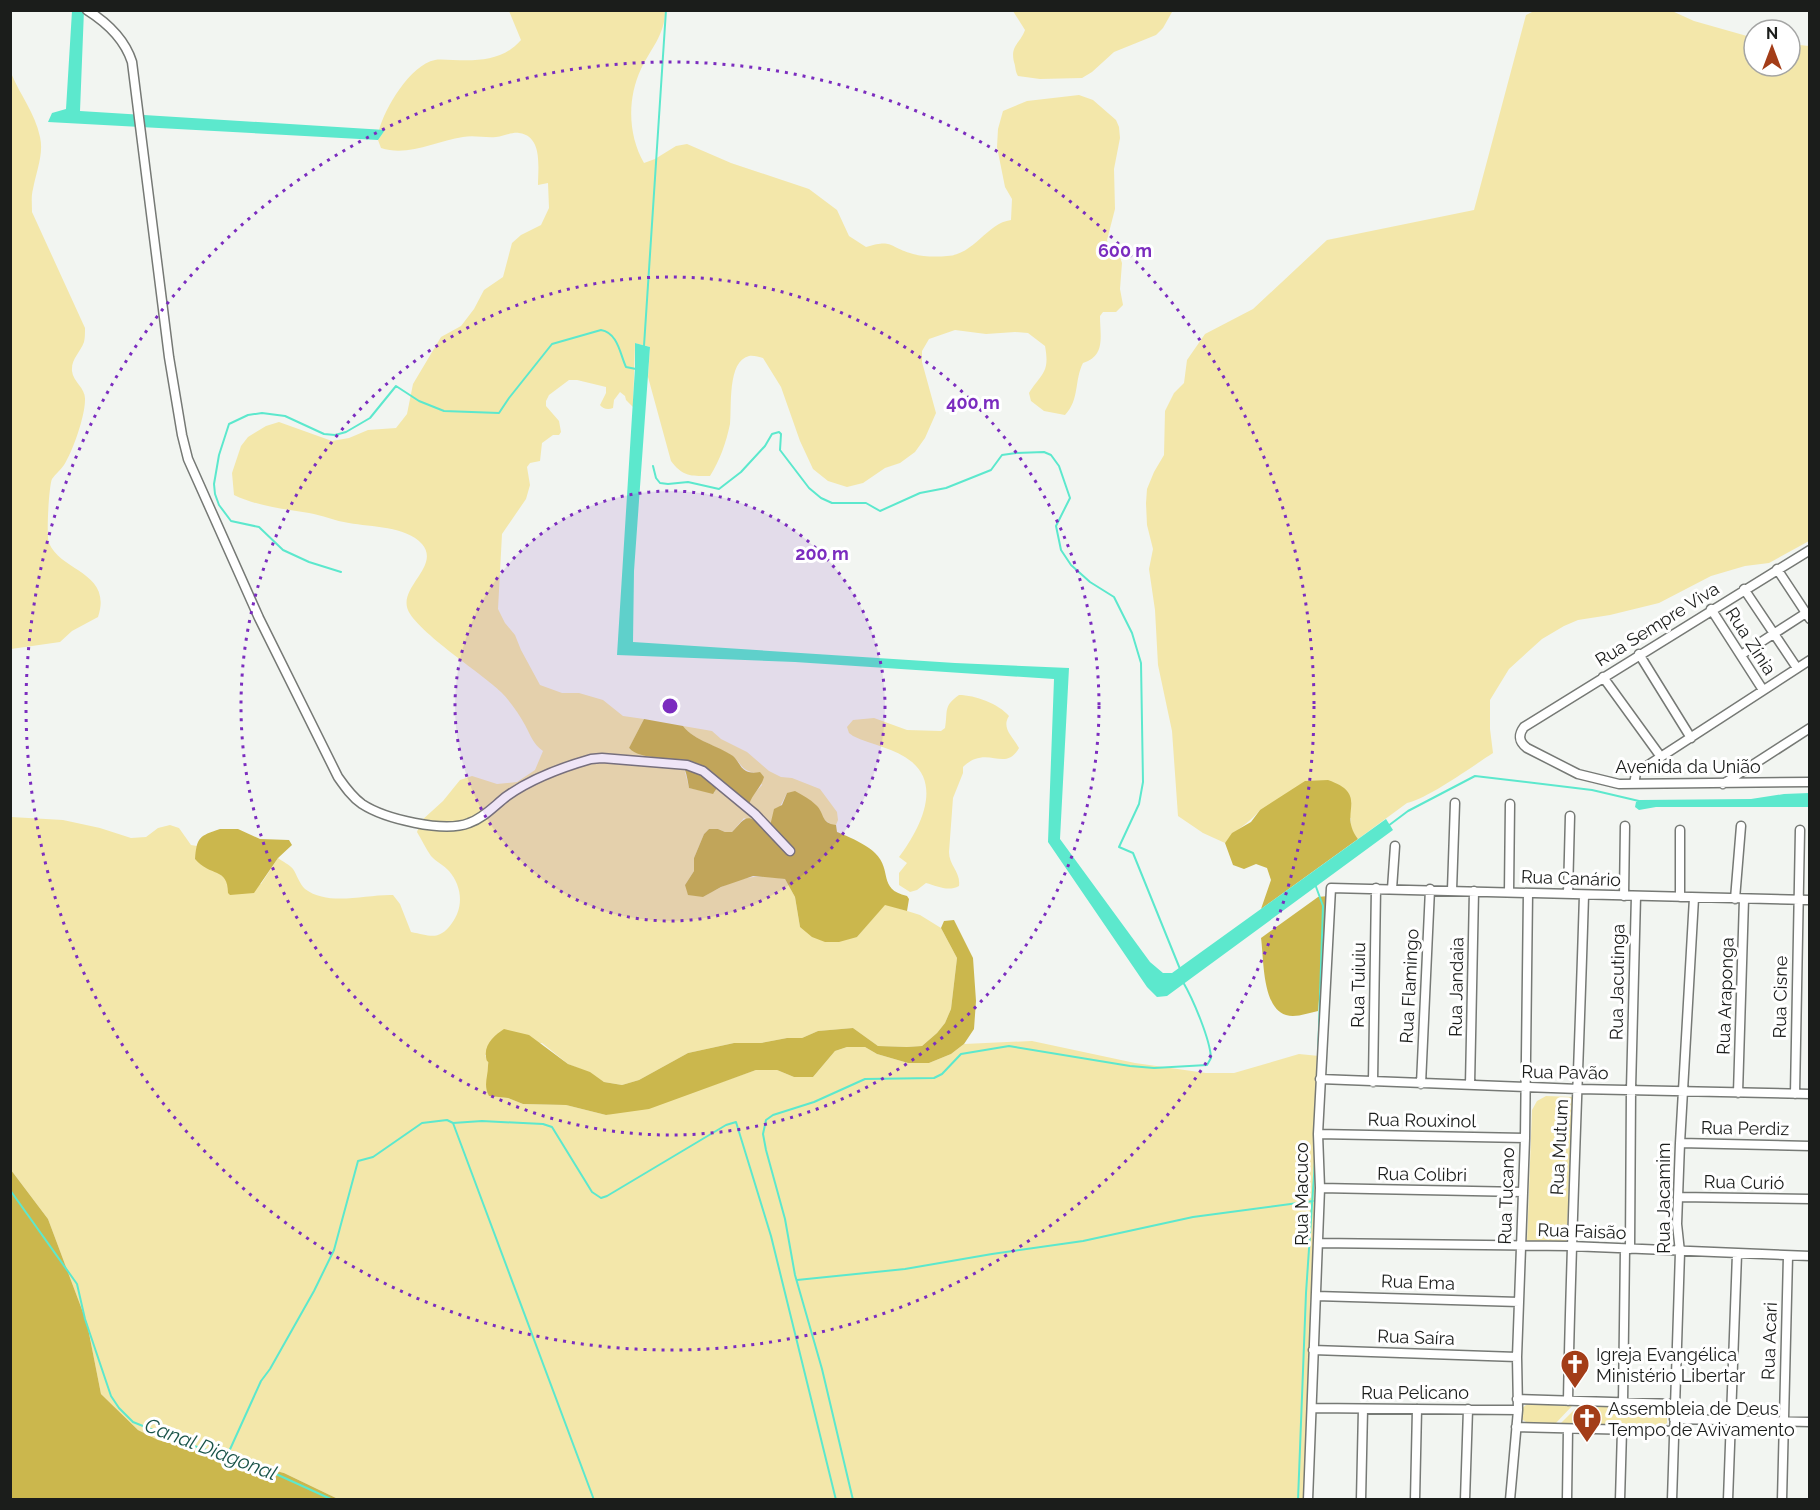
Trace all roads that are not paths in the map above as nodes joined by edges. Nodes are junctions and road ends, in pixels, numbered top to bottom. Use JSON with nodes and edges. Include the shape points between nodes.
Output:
{"nodes":[{"id":1,"x":87,"y":10,"type":"edge"},
{"id":2,"x":1809,"y":549,"type":"edge"},
{"id":3,"x":1777,"y":569,"type":"junction"},
{"id":4,"x":1744,"y":589,"type":"junction"},
{"id":5,"x":1711,"y":609,"type":"junction"},
{"id":6,"x":1808,"y":616,"type":"edge"},
{"id":7,"x":1773,"y":634,"type":"junction"},
{"id":8,"x":1639,"y":654,"type":"junction"},
{"id":9,"x":1741,"y":655,"type":"junction"},
{"id":10,"x":1809,"y":660,"type":"edge"},
{"id":11,"x":1797,"y":668,"type":"junction"},
{"id":12,"x":1603,"y":677,"type":"junction"},
{"id":13,"x":1762,"y":690,"type":"junction"},
{"id":14,"x":1524,"y":727,"type":"joint"},
{"id":15,"x":1809,"y":729,"type":"edge"},
{"id":16,"x":1691,"y":738,"type":"junction"},
{"id":17,"x":1661,"y":757,"type":"junction"},
{"id":18,"x":1809,"y":782,"type":"edge"},
{"id":19,"x":1634,"y":784,"type":"junction"},
{"id":20,"x":1723,"y":784,"type":"junction"},
{"id":21,"x":1455,"y":803,"type":"dead end"},
{"id":22,"x":1510,"y":804,"type":"dead end"},
{"id":23,"x":1570,"y":816,"type":"dead end"},
{"id":24,"x":1625,"y":826,"type":"dead end"},
{"id":25,"x":1741,"y":826,"type":"dead end"},
{"id":26,"x":1680,"y":830,"type":"dead end"},
{"id":27,"x":1800,"y":831,"type":"dead end"},
{"id":28,"x":1395,"y":846,"type":"dead end"},
{"id":29,"x":790,"y":851,"type":"dead end"},
{"id":30,"x":1331,"y":888,"type":"joint"},
{"id":31,"x":1376,"y":888,"type":"junction"},
{"id":32,"x":1392,"y":889,"type":"junction"},
{"id":33,"x":1430,"y":889,"type":"junction"},
{"id":34,"x":1452,"y":890,"type":"junction"},
{"id":35,"x":1474,"y":891,"type":"junction"},
{"id":36,"x":1509,"y":892,"type":"junction"},
{"id":37,"x":1528,"y":893,"type":"junction"},
{"id":38,"x":1568,"y":894,"type":"junction"},
{"id":39,"x":1584,"y":895,"type":"junction"},
{"id":40,"x":1624,"y":896,"type":"junction"},
{"id":41,"x":1636,"y":896,"type":"junction"},
{"id":42,"x":1680,"y":897,"type":"junction"},
{"id":43,"x":1694,"y":898,"type":"junction"},
{"id":44,"x":1740,"y":899,"type":"junction"},
{"id":45,"x":1798,"y":900,"type":"junction"},
{"id":46,"x":1809,"y":900,"type":"edge"},
{"id":47,"x":1320,"y":1079,"type":"junction"},
{"id":48,"x":1373,"y":1082,"type":"junction"},
{"id":49,"x":1421,"y":1084,"type":"junction"},
{"id":50,"x":1470,"y":1085,"type":"junction"},
{"id":51,"x":1525,"y":1087,"type":"junction"},
{"id":52,"x":1579,"y":1089,"type":"junction"},
{"id":53,"x":1631,"y":1089,"type":"junction"},
{"id":54,"x":1682,"y":1091,"type":"junction"},
{"id":55,"x":1738,"y":1093,"type":"junction"},
{"id":56,"x":1795,"y":1094,"type":"junction"},
{"id":57,"x":1809,"y":1094,"type":"edge"},
{"id":58,"x":1318,"y":1134,"type":"junction"},
{"id":59,"x":1525,"y":1138,"type":"junction"},
{"id":60,"x":1680,"y":1143,"type":"junction"},
{"id":61,"x":1809,"y":1146,"type":"edge"},
{"id":62,"x":1320,"y":1188,"type":"junction"},
{"id":63,"x":1523,"y":1192,"type":"junction"},
{"id":64,"x":1679,"y":1197,"type":"junction"},
{"id":65,"x":1809,"y":1199,"type":"edge"},
{"id":66,"x":1318,"y":1243,"type":"junction"},
{"id":67,"x":1520,"y":1245,"type":"junction"},
{"id":68,"x":1570,"y":1246,"type":"junction"},
{"id":69,"x":1628,"y":1249,"type":"junction"},
{"id":70,"x":1680,"y":1252,"type":"junction"},
{"id":71,"x":1737,"y":1254,"type":"junction"},
{"id":72,"x":1788,"y":1256,"type":"junction"},
{"id":73,"x":1809,"y":1256,"type":"edge"},
{"id":74,"x":1316,"y":1296,"type":"junction"},
{"id":75,"x":1519,"y":1302,"type":"junction"},
{"id":76,"x":1313,"y":1350,"type":"junction"},
{"id":77,"x":1517,"y":1357,"type":"junction"},
{"id":78,"x":1517,"y":1399,"type":"junction"},
{"id":79,"x":1568,"y":1401,"type":"junction"},
{"id":80,"x":1623,"y":1403,"type":"junction"},
{"id":81,"x":1675,"y":1404,"type":"junction"},
{"id":82,"x":1312,"y":1408,"type":"junction"},
{"id":83,"x":1417,"y":1408,"type":"junction"},
{"id":84,"x":1363,"y":1409,"type":"junction"},
{"id":85,"x":1468,"y":1409,"type":"junction"},
{"id":86,"x":1518,"y":1410,"type":"junction"},
{"id":87,"x":1674,"y":1419,"type":"junction"},
{"id":88,"x":1731,"y":1420,"type":"junction"},
{"id":89,"x":1783,"y":1422,"type":"junction"},
{"id":90,"x":1809,"y":1422,"type":"edge"},
{"id":91,"x":1516,"y":1427,"type":"junction"},
{"id":92,"x":1568,"y":1429,"type":"junction"},
{"id":93,"x":1622,"y":1430,"type":"junction"},
{"id":94,"x":1674,"y":1431,"type":"junction"},
{"id":95,"x":1308,"y":1500,"type":"edge"},
{"id":96,"x":1361,"y":1500,"type":"edge"},
{"id":97,"x":1415,"y":1500,"type":"edge"},
{"id":98,"x":1465,"y":1500,"type":"edge"},
{"id":99,"x":1510,"y":1500,"type":"edge"},
{"id":100,"x":1567,"y":1500,"type":"edge"},
{"id":101,"x":1620,"y":1500,"type":"edge"},
{"id":102,"x":1672,"y":1500,"type":"edge"},
{"id":103,"x":1728,"y":1500,"type":"edge"},
{"id":104,"x":1782,"y":1500,"type":"edge"}],
"edges":[{"from":1,"to":29,"type":"street","via":[[120,39],[132,62],[170,357],[188,459],[259,618],[338,777],[353,797],[372,810],[450,827],[473,822],[522,787],[591,759],[687,765],[719,782]]},
{"from":2,"to":3,"type":"street","name":"Rua Sempre Viva"},
{"from":3,"to":4,"type":"street","name":"Rua Sempre Viva"},
{"from":3,"to":6,"type":"street"},
{"from":4,"to":5,"type":"street","name":"Rua Sempre Viva"},
{"from":4,"to":7,"type":"street"},
{"from":5,"to":8,"type":"street","name":"Rua Sempre Viva"},
{"from":5,"to":9,"type":"street","name":"Rua Zínia"},
{"from":6,"to":7,"type":"street"},
{"from":7,"to":9,"type":"street"},
{"from":7,"to":11,"type":"street"},
{"from":8,"to":12,"type":"street","name":"Rua Sempre Viva"},
{"from":8,"to":16,"type":"street"},
{"from":9,"to":13,"type":"street","name":"Rua Zínia"},
{"from":10,"to":11,"type":"street"},
{"from":11,"to":13,"type":"street"},
{"from":12,"to":14,"type":"street","name":"Rua Sempre Viva"},
{"from":12,"to":17,"type":"street"},
{"from":13,"to":16,"type":"street"},
{"from":14,"to":19,"type":"street","name":"Avenida da União","via":[[1520,739],[1527,748],[1578,774]]},
{"from":15,"to":20,"type":"street"},
{"from":16,"to":17,"type":"street"},
{"from":17,"to":19,"type":"street","via":[[1636,773]]},
{"from":18,"to":20,"type":"street","name":"Avenida da União"},
{"from":19,"to":20,"type":"street","name":"Avenida da União"},
{"from":21,"to":34,"type":"street"},
{"from":22,"to":36,"type":"street"},
{"from":23,"to":38,"type":"street"},
{"from":24,"to":40,"type":"street"},
{"from":25,"to":44,"type":"street","name":"Rua Araponga"},
{"from":26,"to":42,"type":"street"},
{"from":27,"to":45,"type":"street","name":"Rua Cisne"},
{"from":28,"to":32,"type":"street"},
{"from":30,"to":31,"type":"street","name":"Rua Canário"},
{"from":30,"to":47,"type":"street","name":"Rua Macuco"},
{"from":31,"to":32,"type":"street","name":"Rua Canário"},
{"from":31,"to":48,"type":"street","name":"Rua Tuiuiu"},
{"from":32,"to":33,"type":"street","name":"Rua Canário"},
{"from":33,"to":34,"type":"street","name":"Rua Canário"},
{"from":33,"to":49,"type":"street","name":"Rua Flamingo"},
{"from":34,"to":35,"type":"street","name":"Rua Canário"},
{"from":35,"to":36,"type":"street","name":"Rua Canário"},
{"from":35,"to":50,"type":"street","name":"Rua Jandaia"},
{"from":36,"to":37,"type":"street","name":"Rua Canário"},
{"from":37,"to":38,"type":"street","name":"Rua Canário"},
{"from":37,"to":51,"type":"street","name":"Rua Tucano"},
{"from":38,"to":39,"type":"street","name":"Rua Canário"},
{"from":39,"to":40,"type":"street","name":"Rua Canário"},
{"from":39,"to":52,"type":"street","name":"Rua Mutum"},
{"from":40,"to":41,"type":"street","name":"Rua Canário"},
{"from":41,"to":42,"type":"street","name":"Rua Canário"},
{"from":41,"to":53,"type":"street","name":"Rua Jacutinga"},
{"from":42,"to":43,"type":"street","name":"Rua Canário"},
{"from":43,"to":44,"type":"street","name":"Rua Canário"},
{"from":43,"to":54,"type":"street","name":"Rua Jacamim"},
{"from":44,"to":45,"type":"street","name":"Rua Canário"},
{"from":44,"to":55,"type":"street","name":"Rua Araponga"},
{"from":45,"to":46,"type":"street","name":"Rua Canário"},
{"from":45,"to":56,"type":"street","name":"Rua Cisne"},
{"from":47,"to":48,"type":"street","name":"Rua Pavão"},
{"from":47,"to":58,"type":"street","name":"Rua Macuco"},
{"from":48,"to":49,"type":"street","name":"Rua Pavão"},
{"from":49,"to":50,"type":"street","name":"Rua Pavão"},
{"from":50,"to":51,"type":"street","name":"Rua Pavão"},
{"from":51,"to":52,"type":"street","name":"Rua Pavão"},
{"from":51,"to":59,"type":"street","name":"Rua Tucano"},
{"from":52,"to":53,"type":"street","name":"Rua Pavão"},
{"from":52,"to":68,"type":"street","name":"Rua Mutum"},
{"from":53,"to":54,"type":"street","name":"Rua Pavão"},
{"from":53,"to":69,"type":"street","name":"Rua Jacutinga"},
{"from":54,"to":55,"type":"street","name":"Rua Pavão"},
{"from":54,"to":60,"type":"street","name":"Rua Jacamim"},
{"from":55,"to":56,"type":"street","name":"Rua Pavão"},
{"from":56,"to":57,"type":"street","name":"Rua Pavão"},
{"from":58,"to":59,"type":"street","name":"Rua Rouxinol"},
{"from":58,"to":62,"type":"street","name":"Rua Macuco"},
{"from":59,"to":63,"type":"street","name":"Rua Tucano"},
{"from":60,"to":61,"type":"street","name":"Rua Perdiz"},
{"from":60,"to":64,"type":"street","name":"Rua Jacamim"},
{"from":62,"to":63,"type":"street","name":"Rua Colibri"},
{"from":62,"to":66,"type":"street","name":"Rua Macuco"},
{"from":63,"to":67,"type":"street","name":"Rua Tucano"},
{"from":64,"to":65,"type":"street","name":"Rua Curió"},
{"from":64,"to":70,"type":"street","name":"Rua Jacamim"},
{"from":66,"to":67,"type":"street","name":"Rua Faisão"},
{"from":66,"to":74,"type":"street","name":"Rua Macuco"},
{"from":67,"to":68,"type":"street","name":"Rua Faisão"},
{"from":67,"to":75,"type":"street","name":"Rua Tucano"},
{"from":68,"to":69,"type":"street","name":"Rua Faisão"},
{"from":68,"to":79,"type":"street","name":"Rua Mutum"},
{"from":69,"to":70,"type":"street","name":"Rua Faisão"},
{"from":69,"to":80,"type":"street","name":"Rua Jacutinga"},
{"from":70,"to":71,"type":"street","name":"Rua Faisão"},
{"from":70,"to":81,"type":"street","name":"Rua Jacamim"},
{"from":71,"to":72,"type":"street","name":"Rua Faisão"},
{"from":71,"to":88,"type":"street"},
{"from":72,"to":73,"type":"street","name":"Rua Faisão"},
{"from":72,"to":89,"type":"street","name":"Rua Acari"},
{"from":74,"to":75,"type":"street","name":"Rua Ema"},
{"from":74,"to":76,"type":"street","name":"Rua Macuco"},
{"from":75,"to":77,"type":"street","name":"Rua Tucano"},
{"from":76,"to":77,"type":"street","name":"Rua Saíra"},
{"from":76,"to":82,"type":"street","name":"Rua Macuco"},
{"from":77,"to":78,"type":"street","name":"Rua Tucano"},
{"from":78,"to":79,"type":"street"},
{"from":78,"to":86,"type":"street","name":"Rua Tucano"},
{"from":79,"to":80,"type":"street"},
{"from":80,"to":81,"type":"street"},
{"from":81,"to":87,"type":"street","name":"Rua Jacamim"},
{"from":82,"to":84,"type":"street","name":"Rua Pelicano"},
{"from":82,"to":95,"type":"street","name":"Rua Macuco"},
{"from":83,"to":84,"type":"street","name":"Rua Pelicano"},
{"from":83,"to":85,"type":"street","name":"Rua Pelicano"},
{"from":83,"to":97,"type":"street"},
{"from":84,"to":96,"type":"street"},
{"from":85,"to":86,"type":"street","name":"Rua Pelicano"},
{"from":85,"to":98,"type":"street"},
{"from":86,"to":91,"type":"street","name":"Rua Tucano"},
{"from":87,"to":88,"type":"street"},
{"from":87,"to":94,"type":"street","name":"Rua Jacamim"},
{"from":88,"to":89,"type":"street"},
{"from":88,"to":103,"type":"street"},
{"from":89,"to":90,"type":"street"},
{"from":89,"to":104,"type":"street","name":"Rua Acari"},
{"from":91,"to":92,"type":"street"},
{"from":91,"to":99,"type":"street","name":"Rua Tucano"},
{"from":92,"to":93,"type":"street"},
{"from":92,"to":100,"type":"street"},
{"from":93,"to":94,"type":"street"},
{"from":93,"to":101,"type":"street"},
{"from":94,"to":102,"type":"street","name":"Rua Jacamim"}]}
